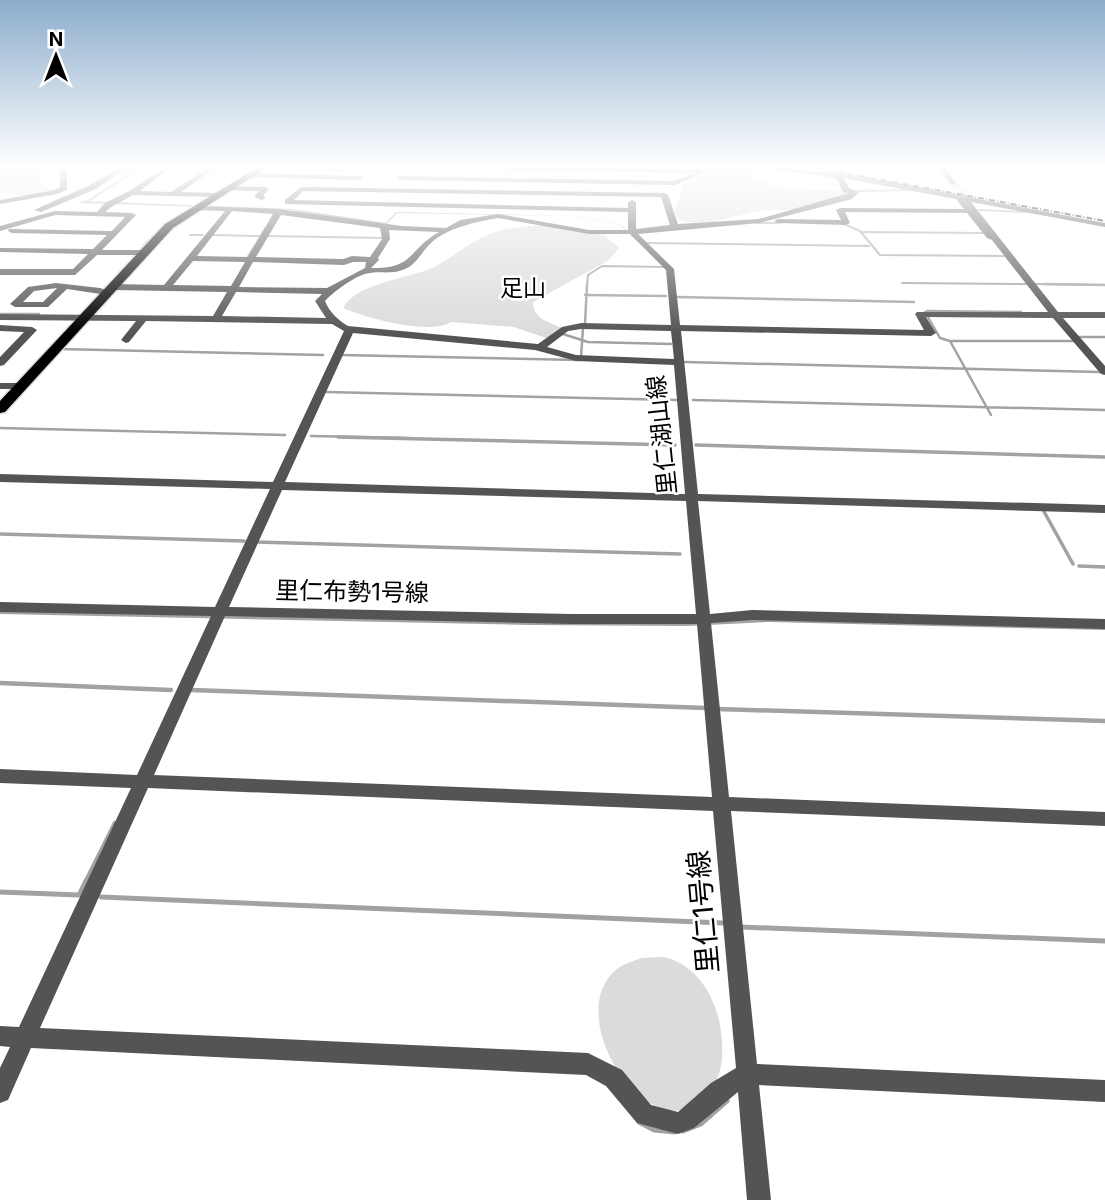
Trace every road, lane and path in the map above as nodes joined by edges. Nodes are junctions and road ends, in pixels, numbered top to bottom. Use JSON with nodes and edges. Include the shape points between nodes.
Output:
{"nodes":[{"id":1,"x":26,"y":222,"type":"edge"},
{"id":2,"x":125,"y":222,"type":"edge"},
{"id":3,"x":175,"y":222,"type":"edge"},
{"id":4,"x":219,"y":222,"type":"edge"},
{"id":5,"x":272,"y":222,"type":"edge"},
{"id":6,"x":363,"y":222,"type":"edge"},
{"id":7,"x":463,"y":222,"type":"edge"},
{"id":8,"x":532,"y":222,"type":"edge"},
{"id":9,"x":632,"y":222,"type":"edge"},
{"id":10,"x":674,"y":222,"type":"edge"},
{"id":11,"x":745,"y":222,"type":"edge"},
{"id":12,"x":802,"y":222,"type":"edge"},
{"id":13,"x":846,"y":222,"type":"edge"},
{"id":14,"x":979,"y":222,"type":"edge"},
{"id":15,"x":982,"y":222,"type":"edge"},
{"id":16,"x":384,"y":226,"type":"junction"},
{"id":17,"x":676,"y":227,"type":"junction"},
{"id":18,"x":0,"y":230,"type":"edge"},
{"id":19,"x":447,"y":232,"type":"junction"},
{"id":20,"x":632,"y":232,"type":"junction"},
{"id":21,"x":114,"y":233,"type":"junction"},
{"id":22,"x":995,"y":238,"type":"junction"},
{"id":23,"x":0,"y":250,"type":"edge"},
{"id":24,"x":95,"y":252,"type":"junction"},
{"id":25,"x":142,"y":253,"type":"junction"},
{"id":26,"x":190,"y":258,"type":"junction"},
{"id":27,"x":250,"y":259,"type":"junction"},
{"id":28,"x":374,"y":260,"type":"junction"},
{"id":29,"x":366,"y":270,"type":"junction"},
{"id":30,"x":0,"y":272,"type":"edge"},
{"id":31,"x":11,"y":272,"type":"junction"},
{"id":32,"x":0,"y":283,"type":"edge"},
{"id":33,"x":64,"y":287,"type":"junction"},
{"id":34,"x":166,"y":288,"type":"junction"},
{"id":35,"x":110,"y":289,"type":"junction"},
{"id":36,"x":236,"y":289,"type":"junction"},
{"id":37,"x":329,"y":291,"type":"junction"},
{"id":38,"x":1055,"y":314,"type":"junction"},
{"id":39,"x":1105,"y":315,"type":"edge"},
{"id":40,"x":0,"y":317,"type":"edge"},
{"id":41,"x":85,"y":318,"type":"junction"},
{"id":42,"x":143,"y":318,"type":"junction"},
{"id":43,"x":216,"y":319,"type":"junction"},
{"id":44,"x":334,"y":321,"type":"junction"},
{"id":45,"x":0,"y":328,"type":"edge"},
{"id":46,"x":675,"y":328,"type":"junction"},
{"id":47,"x":349,"y":330,"type":"junction"},
{"id":48,"x":126,"y":340,"type":"dead end"},
{"id":49,"x":539,"y":348,"type":"junction"},
{"id":50,"x":0,"y":349,"type":"edge"},
{"id":51,"x":13,"y":349,"type":"junction"},
{"id":52,"x":679,"y":362,"type":"junction"},
{"id":53,"x":0,"y":363,"type":"edge"},
{"id":54,"x":1105,"y":372,"type":"edge"},
{"id":55,"x":0,"y":386,"type":"edge"},
{"id":56,"x":20,"y":386,"type":"junction"},
{"id":57,"x":1,"y":407,"type":"edge"},
{"id":58,"x":0,"y":478,"type":"edge"},
{"id":59,"x":276,"y":487,"type":"junction"},
{"id":60,"x":692,"y":498,"type":"junction"},
{"id":61,"x":1105,"y":509,"type":"edge"},
{"id":62,"x":0,"y":607,"type":"edge"},
{"id":63,"x":219,"y":612,"type":"junction"},
{"id":64,"x":703,"y":619,"type":"junction"},
{"id":65,"x":1105,"y":624,"type":"edge"},
{"id":66,"x":0,"y":776,"type":"edge"},
{"id":67,"x":141,"y":782,"type":"junction"},
{"id":68,"x":721,"y":805,"type":"junction"},
{"id":69,"x":1105,"y":818,"type":"edge"},
{"id":70,"x":0,"y":1036,"type":"edge"},
{"id":71,"x":24,"y":1037,"type":"junction"},
{"id":72,"x":746,"y":1074,"type":"junction"},
{"id":73,"x":0,"y":1091,"type":"edge"},
{"id":74,"x":1105,"y":1091,"type":"edge"},
{"id":75,"x":759,"y":1200,"type":"edge"}],
"edges":[{"from":1,"to":18,"type":"street"},
{"from":2,"to":21,"type":"street"},
{"from":3,"to":25,"type":"main road"},
{"from":4,"to":26,"type":"street"},
{"from":5,"to":27,"type":"street"},
{"from":6,"to":16,"type":"street"},
{"from":7,"to":19,"type":"street"},
{"from":8,"to":20,"type":"street","via":[[589,232]]},
{"from":9,"to":20,"type":"street"},
{"from":10,"to":17,"type":"street"},
{"from":11,"to":17,"type":"street"},
{"from":12,"to":13,"type":"street"},
{"from":14,"to":22,"type":"street"},
{"from":15,"to":22,"type":"street"},
{"from":16,"to":19,"type":"street"},
{"from":16,"to":28,"type":"street","via":[[386,239]]},
{"from":17,"to":20,"type":"street"},
{"from":18,"to":21,"type":"street"},
{"from":19,"to":29,"type":"street","via":[[426,243],[405,265],[392,271]]},
{"from":20,"to":46,"type":"street","via":[[670,269]]},
{"from":21,"to":24,"type":"street"},
{"from":22,"to":38,"type":"street"},
{"from":23,"to":24,"type":"street"},
{"from":24,"to":25,"type":"street"},
{"from":24,"to":31,"type":"street","via":[[75,272]]},
{"from":25,"to":35,"type":"main road"},
{"from":26,"to":27,"type":"street"},
{"from":26,"to":34,"type":"street"},
{"from":27,"to":28,"type":"street"},
{"from":27,"to":36,"type":"street"},
{"from":28,"to":29,"type":"street"},
{"from":29,"to":37,"type":"street"},
{"from":30,"to":31,"type":"street"},
{"from":31,"to":32,"type":"street"},
{"from":33,"to":33,"type":"street","via":[[32,288],[15,304],[46,306]]},
{"from":33,"to":35,"type":"street"},
{"from":34,"to":35,"type":"street"},
{"from":34,"to":36,"type":"street"},
{"from":35,"to":41,"type":"main road"},
{"from":36,"to":37,"type":"street"},
{"from":36,"to":43,"type":"street"},
{"from":37,"to":44,"type":"street","via":[[320,303]]},
{"from":38,"to":39,"type":"street"},
{"from":38,"to":46,"type":"street","via":[[920,314],[931,333]]},
{"from":38,"to":54,"type":"street"},
{"from":40,"to":41,"type":"street"},
{"from":41,"to":42,"type":"street"},
{"from":41,"to":56,"type":"main road"},
{"from":42,"to":43,"type":"street"},
{"from":42,"to":48,"type":"street"},
{"from":43,"to":44,"type":"street"},
{"from":44,"to":47,"type":"street","name":"里仁湖山線"},
{"from":45,"to":51,"type":"street","via":[[32,330]]},
{"from":46,"to":49,"type":"street","via":[[581,326],[565,329]]},
{"from":46,"to":52,"type":"street"},
{"from":47,"to":49,"type":"street","name":"里仁湖山線"},
{"from":47,"to":59,"type":"street"},
{"from":49,"to":52,"type":"street","name":"里仁湖山線","via":[[576,358]]},
{"from":50,"to":51,"type":"street"},
{"from":51,"to":53,"type":"street"},
{"from":52,"to":60,"type":"street","name":"里仁湖山線"},
{"from":55,"to":56,"type":"street"},
{"from":56,"to":57,"type":"main road"},
{"from":58,"to":59,"type":"street"},
{"from":59,"to":60,"type":"street"},
{"from":59,"to":63,"type":"street"},
{"from":60,"to":61,"type":"street"},
{"from":60,"to":64,"type":"street","name":"里仁湖山線"},
{"from":62,"to":63,"type":"street","name":"里仁布勢1号線"},
{"from":63,"to":64,"type":"street","name":"里仁布勢1号線"},
{"from":63,"to":67,"type":"street"},
{"from":64,"to":65,"type":"street","via":[[752,615]]},
{"from":64,"to":68,"type":"street","name":"里仁1号線"},
{"from":66,"to":67,"type":"street"},
{"from":67,"to":68,"type":"street"},
{"from":67,"to":71,"type":"street"},
{"from":68,"to":69,"type":"street"},
{"from":68,"to":72,"type":"street","name":"里仁1号線"},
{"from":70,"to":71,"type":"street"},
{"from":71,"to":72,"type":"street","via":[[588,1064],[614,1079],[645,1115],[678,1124]]},
{"from":71,"to":73,"type":"street"},
{"from":72,"to":74,"type":"street"},
{"from":72,"to":75,"type":"street","name":"里仁1号線"}]}
